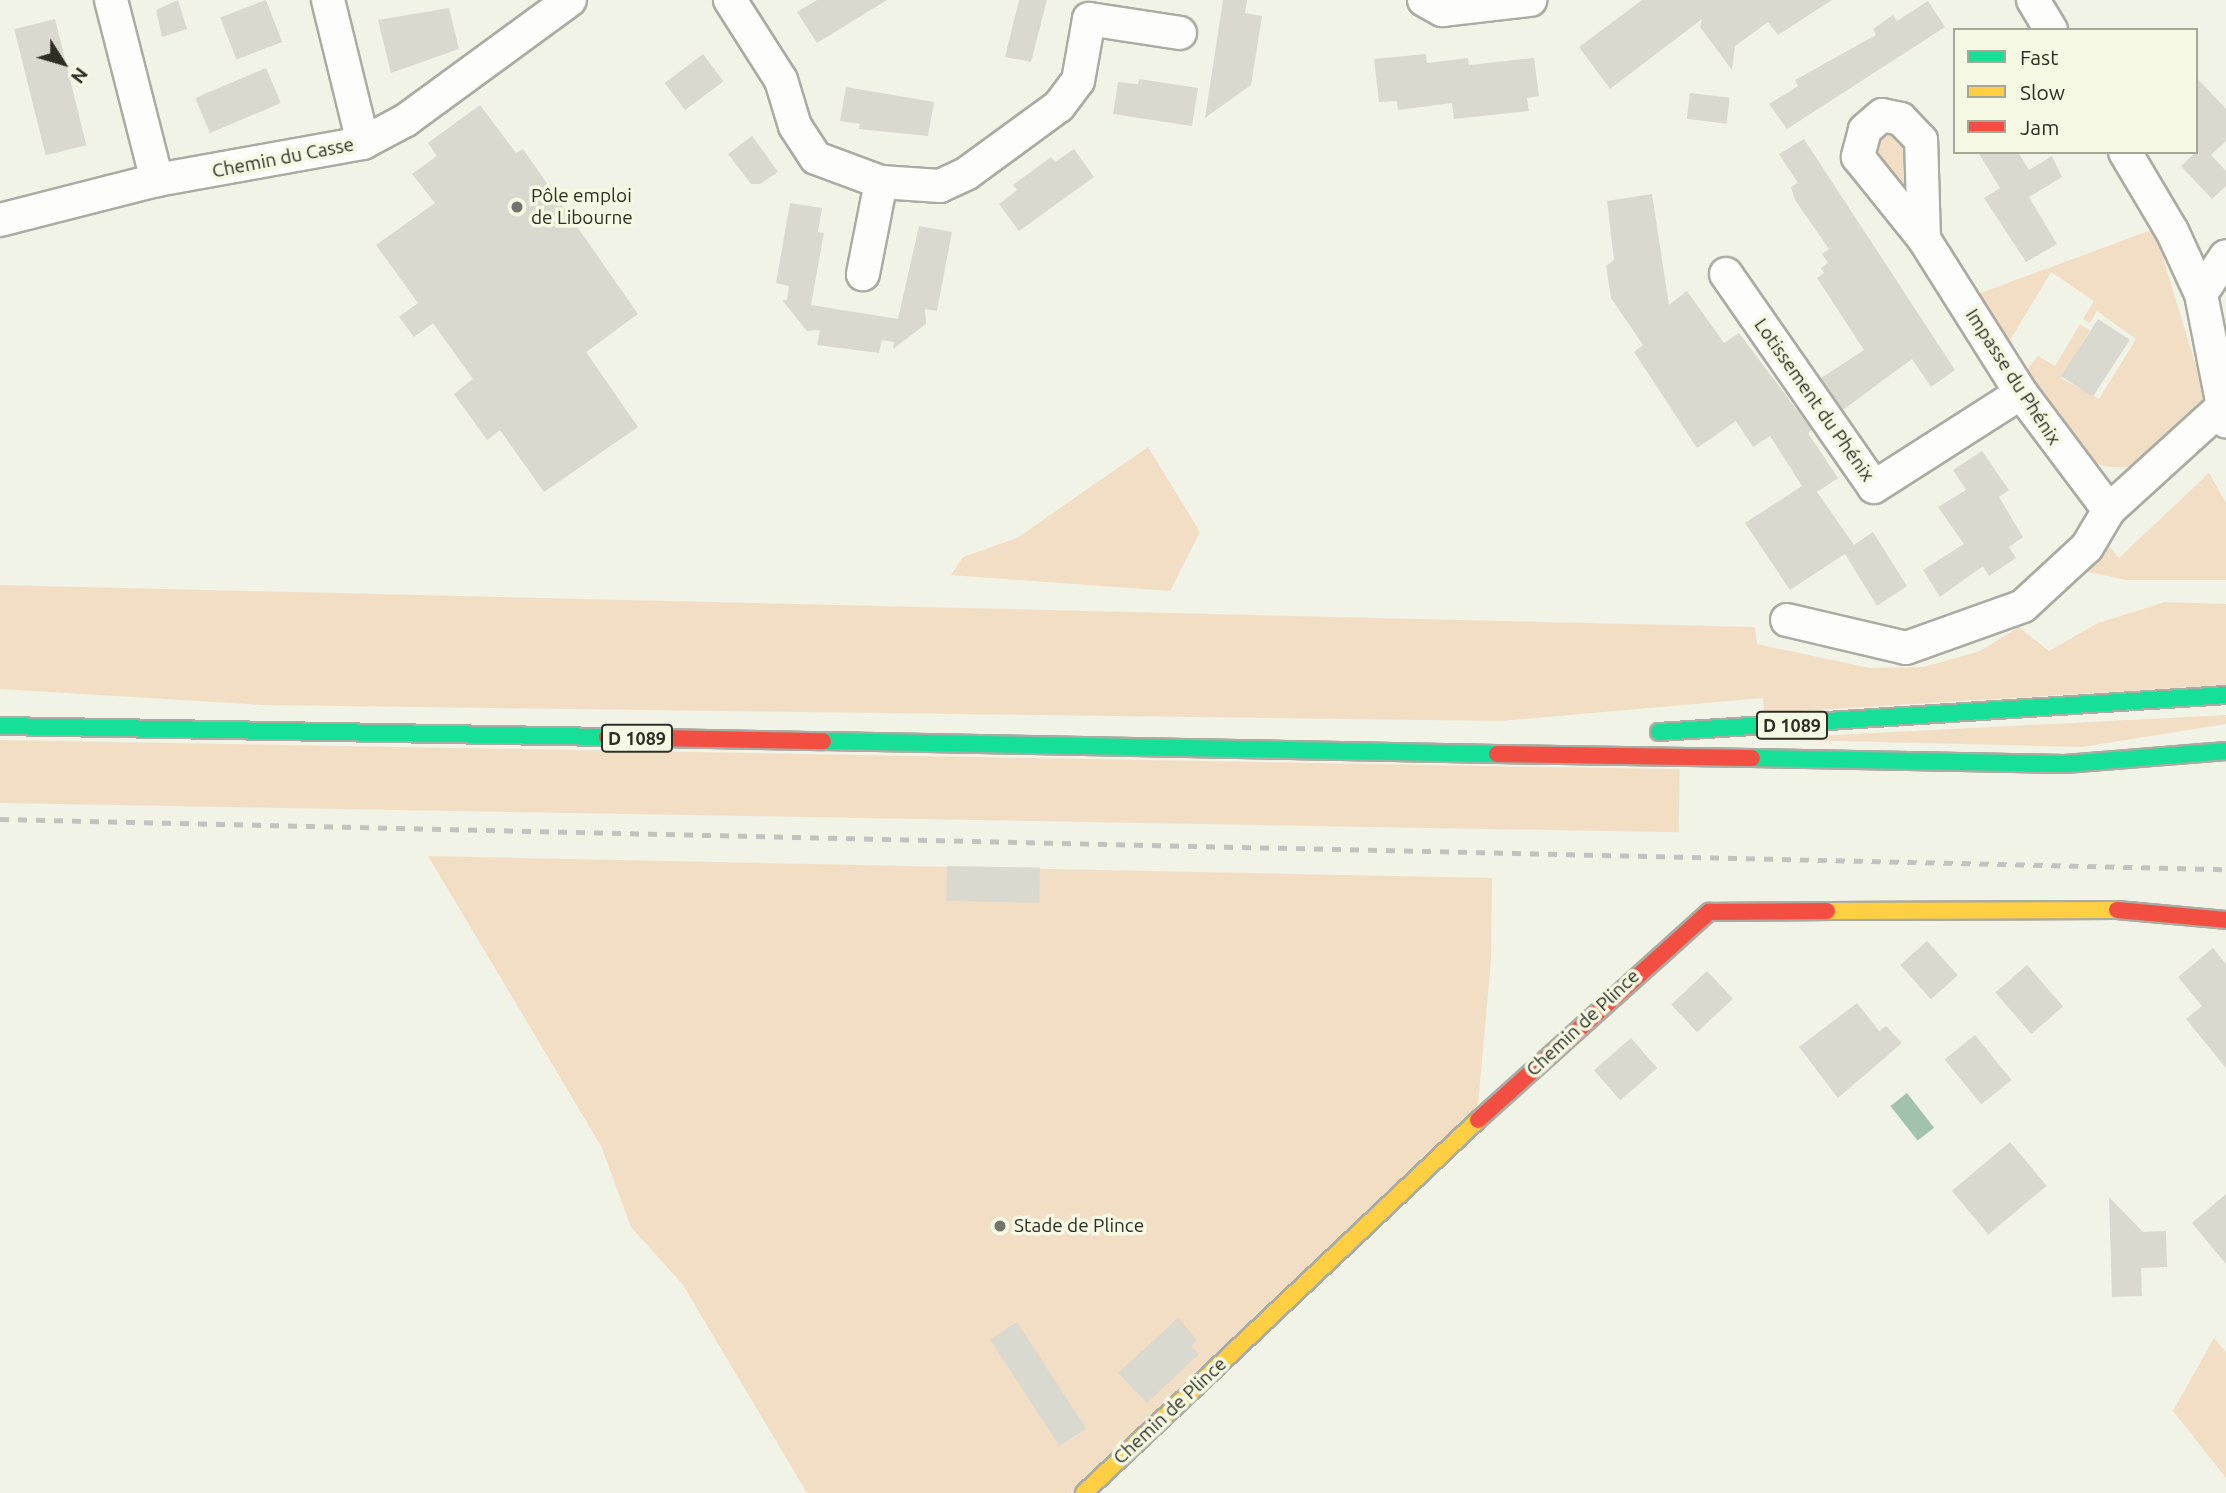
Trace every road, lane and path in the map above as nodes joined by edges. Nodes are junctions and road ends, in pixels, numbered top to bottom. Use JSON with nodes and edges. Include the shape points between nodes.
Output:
{"nodes":[{"id":1,"x":111,"y":0,"type":"edge"},
{"id":2,"x":328,"y":0,"type":"edge"},
{"id":3,"x":570,"y":0,"type":"edge"},
{"id":4,"x":730,"y":0,"type":"edge"},
{"id":5,"x":1424,"y":0,"type":"edge"},
{"id":6,"x":1530,"y":0,"type":"edge"},
{"id":7,"x":2033,"y":0,"type":"edge"},
{"id":8,"x":1089,"y":10,"type":"edge"},
{"id":9,"x":2050,"y":28,"type":"edge"},
{"id":10,"x":1180,"y":33,"type":"dead end"},
{"id":11,"x":363,"y":143,"type":"junction"},
{"id":12,"x":2125,"y":154,"type":"edge"},
{"id":13,"x":157,"y":180,"type":"junction"},
{"id":14,"x":881,"y":182,"type":"junction"},
{"id":15,"x":0,"y":220,"type":"edge"},
{"id":16,"x":1924,"y":239,"type":"dead end"},
{"id":17,"x":2226,"y":256,"type":"edge"},
{"id":18,"x":863,"y":274,"type":"dead end"},
{"id":19,"x":1726,"y":274,"type":"dead end"},
{"id":20,"x":2201,"y":294,"type":"junction"},
{"id":21,"x":2021,"y":393,"type":"junction"},
{"id":22,"x":2223,"y":415,"type":"edge"},
{"id":23,"x":2109,"y":510,"type":"junction"},
{"id":24,"x":1787,"y":620,"type":"dead end"},
{"id":25,"x":2226,"y":695,"type":"edge"},
{"id":26,"x":0,"y":726,"type":"edge"},
{"id":27,"x":1647,"y":733,"type":"dead end"},
{"id":28,"x":1578,"y":736,"type":"dead end"},
{"id":29,"x":1357,"y":748,"type":"junction"},
{"id":30,"x":2226,"y":751,"type":"edge"},
{"id":31,"x":2226,"y":920,"type":"edge"},
{"id":32,"x":1084,"y":1493,"type":"edge"}],
"edges":[{"from":1,"to":13,"type":"street"},
{"from":2,"to":11,"type":"street"},
{"from":3,"to":11,"type":"street","name":"Chemin du Casse","via":[[406,120]]},
{"from":4,"to":14,"type":"street","via":[[781,80],[795,126],[816,158]]},
{"from":5,"to":6,"type":"street","via":[[1442,10]]},
{"from":7,"to":9,"type":"street"},
{"from":8,"to":10,"type":"street"},
{"from":8,"to":14,"type":"street","via":[[1078,81],[1059,106],[966,174],[940,186]]},
{"from":11,"to":13,"type":"street","name":"Chemin du Casse"},
{"from":12,"to":20,"type":"street","via":[[2172,231]]},
{"from":13,"to":15,"type":"street","name":"Chemin du Casse"},
{"from":14,"to":18,"type":"street"},
{"from":16,"to":21,"type":"street","name":"Impasse du Phénix"},
{"from":17,"to":20,"type":"street"},
{"from":19,"to":21,"type":"street","name":"Lotissement du Phénix","via":[[1874,487]]},
{"from":20,"to":22,"type":"street"},
{"from":21,"to":23,"type":"street","name":"Impasse du Phénix"},
{"from":22,"to":23,"type":"street"},
{"from":23,"to":24,"type":"street","via":[[2087,547],[2023,606],[1906,648]]},
{"from":25,"to":27,"type":"main road","number":"D 1089"},
{"from":26,"to":29,"type":"main road","number":"D 1089"},
{"from":28,"to":29,"type":"main road","number":"D 1089"},
{"from":29,"to":30,"type":"main road","number":"D 1089","via":[[2065,764]]},
{"from":31,"to":32,"type":"main road","name":"Chemin de Plince","via":[[2121,910],[1709,912],[1488,1111]]}]}
